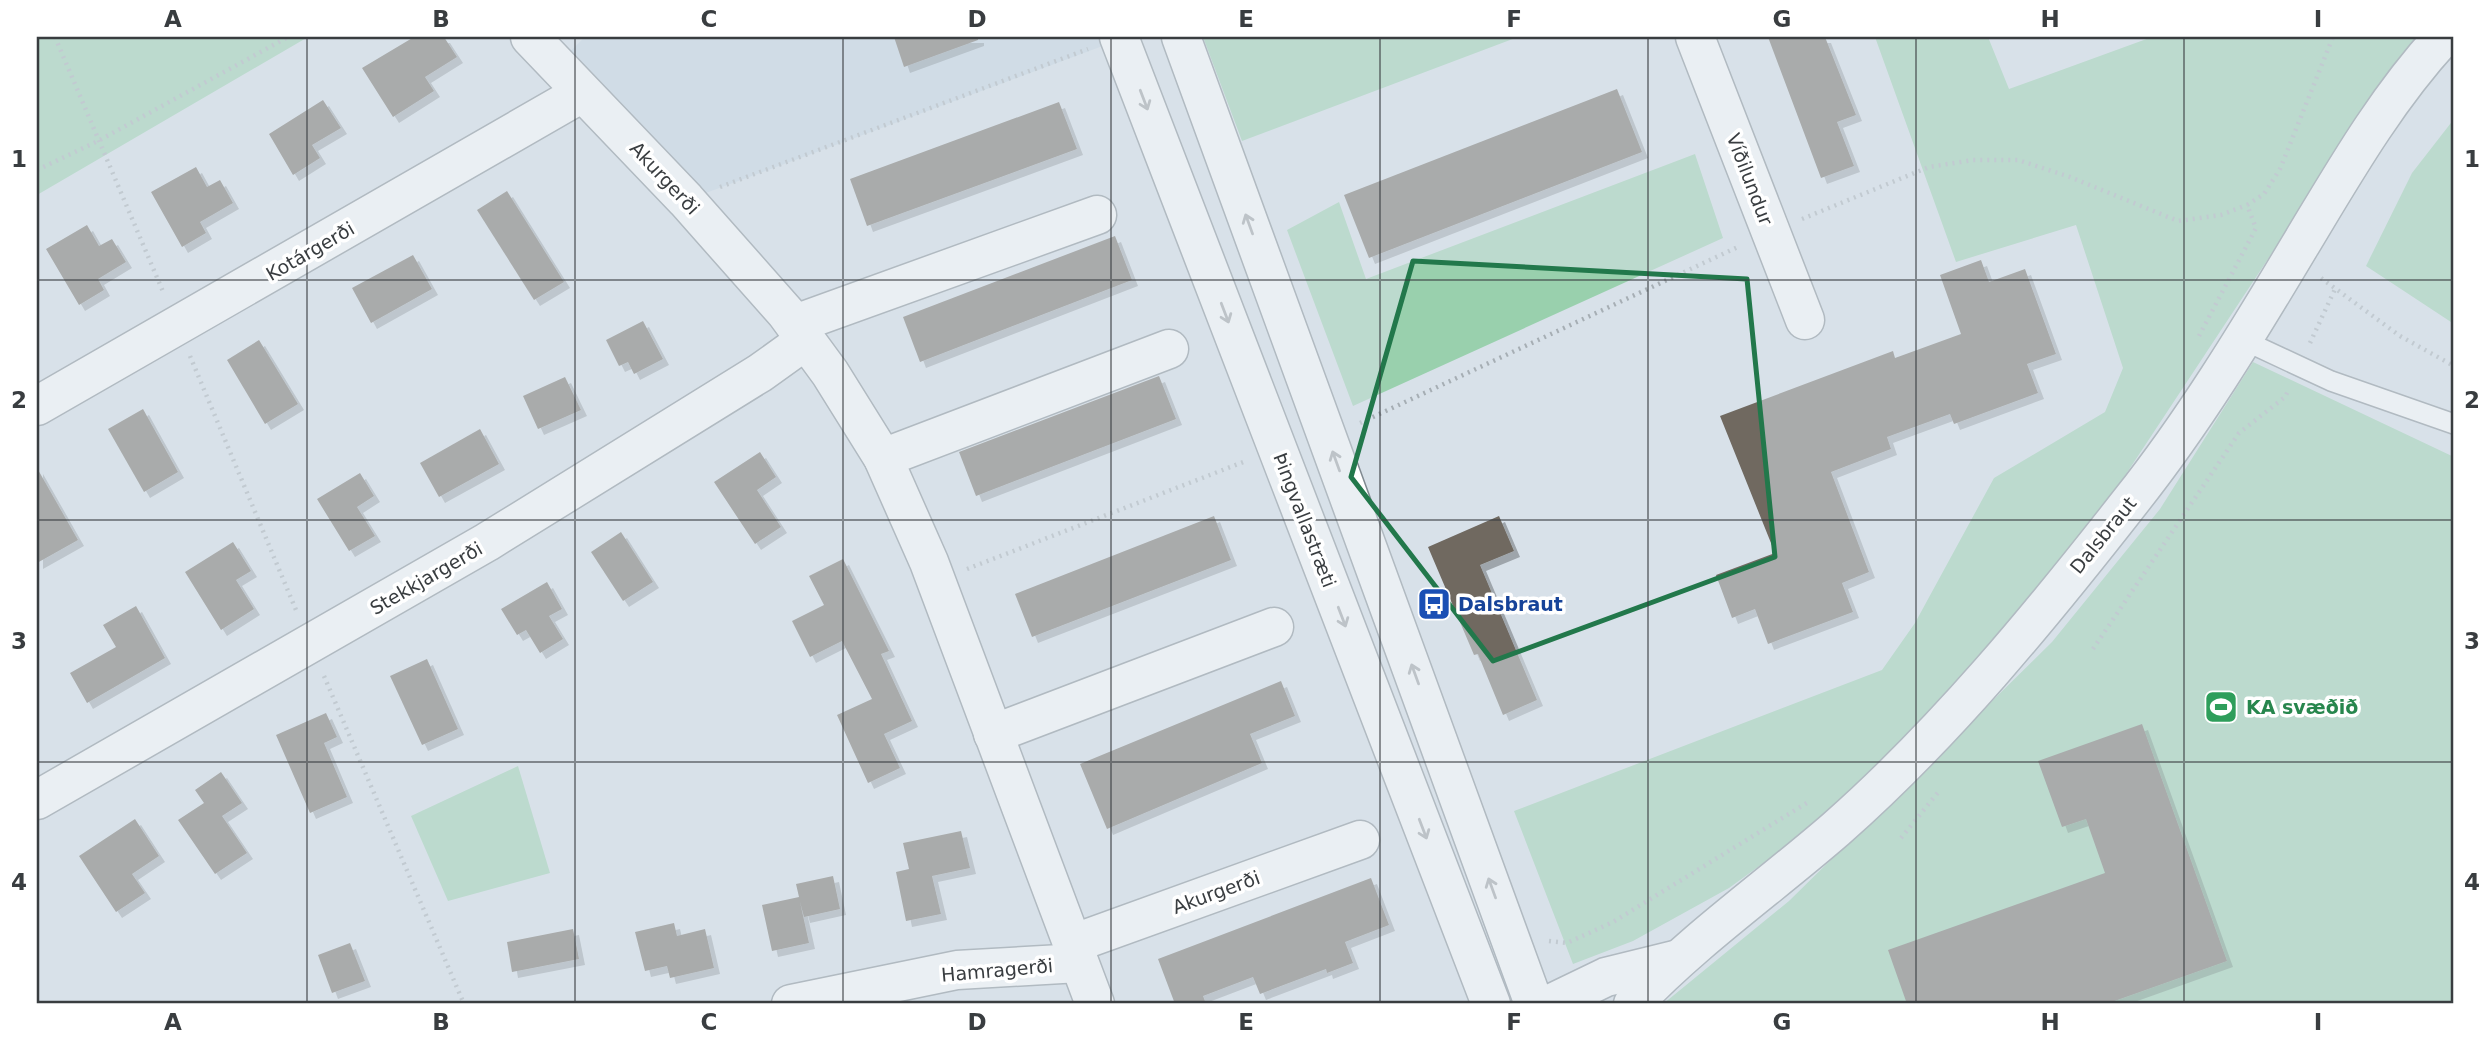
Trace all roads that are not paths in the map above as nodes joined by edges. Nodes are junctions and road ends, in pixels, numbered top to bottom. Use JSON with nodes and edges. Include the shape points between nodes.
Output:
{"nodes":[{"id":1,"x":530,"y":37,"type":"edge"},
{"id":2,"x":1181,"y":37,"type":"edge"},
{"id":3,"x":1695,"y":37,"type":"edge"},
{"id":4,"x":2443,"y":37,"type":"edge"},
{"id":5,"x":1107,"y":41,"type":"edge"},
{"id":6,"x":582,"y":93,"type":"junction"},
{"id":7,"x":1097,"y":215,"type":"dead end"},
{"id":8,"x":1805,"y":320,"type":"dead end"},
{"id":9,"x":800,"y":332,"type":"junction"},
{"id":10,"x":2241,"y":339,"type":"junction"},
{"id":11,"x":1169,"y":349,"type":"dead end"},
{"id":12,"x":37,"y":406,"type":"edge"},
{"id":13,"x":2454,"y":424,"type":"edge"},
{"id":14,"x":883,"y":458,"type":"junction"},
{"id":15,"x":1274,"y":627,"type":"dead end"},
{"id":16,"x":993,"y":734,"type":"junction"},
{"id":17,"x":37,"y":800,"type":"edge"},
{"id":18,"x":1360,"y":840,"type":"dead end"},
{"id":19,"x":1075,"y":953,"type":"junction"},
{"id":20,"x":1675,"y":960,"type":"junction"},
{"id":21,"x":791,"y":1004,"type":"edge"},
{"id":22,"x":1095,"y":1004,"type":"edge"},
{"id":23,"x":1490,"y":1004,"type":"edge"},
{"id":24,"x":1534,"y":1004,"type":"edge"},
{"id":25,"x":1550,"y":1004,"type":"edge"},
{"id":26,"x":1633,"y":1004,"type":"edge"}],
"edges":[{"from":1,"to":6,"type":"street","name":"Akurgerði"},
{"from":24,"to":2,"type":"street","one_way":true},
{"from":3,"to":8,"type":"street","name":"Víðilundur"},
{"from":4,"to":10,"type":"street","name":"Dalsbraut","via":[[2357,148]]},
{"from":5,"to":23,"type":"street","name":"Þingvallastræti","one_way":true},
{"from":6,"to":9,"type":"street","name":"Akurgerði","via":[[686,200]]},
{"from":6,"to":12,"type":"street","name":"Kotárgerði"},
{"from":7,"to":9,"type":"street"},
{"from":9,"to":14,"type":"street","name":"Akurgerði"},
{"from":9,"to":17,"type":"street","name":"Stekkjargerði","via":[[760,373],[487,542]]},
{"from":10,"to":13,"type":"lane","via":[[2332,381]]},
{"from":10,"to":20,"type":"street","name":"Dalsbraut","via":[[2132,500],[2027,629],[1915,754],[1837,828]]},
{"from":11,"to":14,"type":"street"},
{"from":14,"to":16,"type":"street","name":"Akurgerði","via":[[936,581]]},
{"from":15,"to":16,"type":"street"},
{"from":16,"to":19,"type":"street","name":"Akurgerði"},
{"from":18,"to":19,"type":"street","name":"Akurgerði"},
{"from":19,"to":21,"type":"street","name":"Hamragerði","via":[[957,970]]},
{"from":19,"to":22,"type":"street","name":"Akurgerði"},
{"from":20,"to":25,"type":"street","name":"Dalsbraut","via":[[1606,976]]},
{"from":20,"to":26,"type":"street","name":"Dalsbraut"}]}
